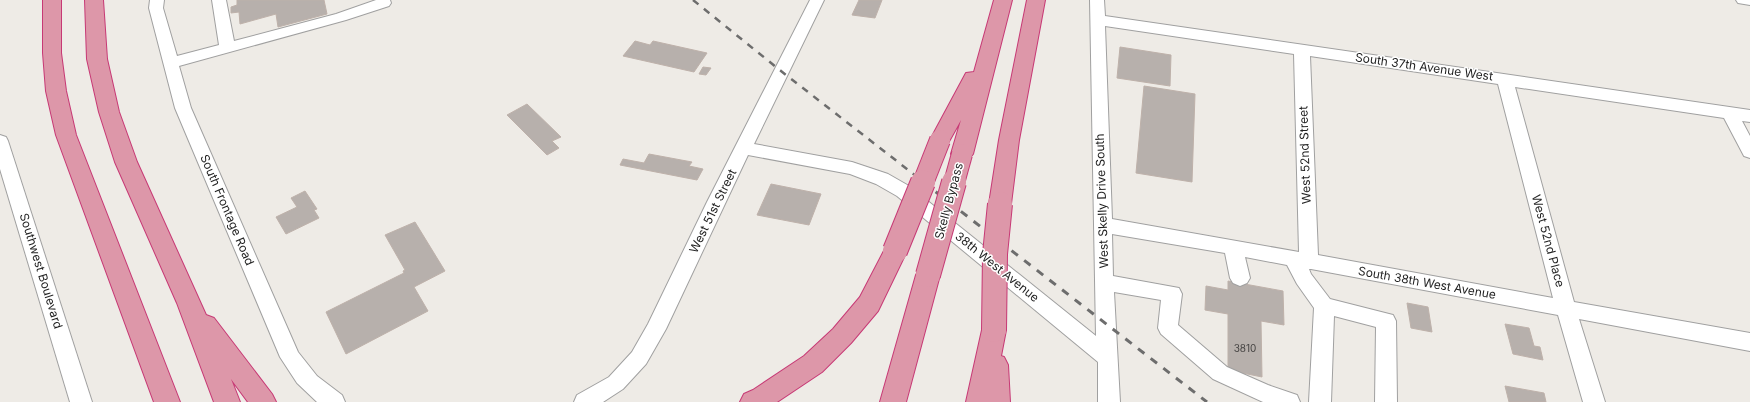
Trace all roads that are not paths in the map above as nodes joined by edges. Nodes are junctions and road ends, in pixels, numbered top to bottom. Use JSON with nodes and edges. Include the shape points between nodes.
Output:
{"nodes":[{"id":1,"x":52,"y":0,"type":"edge"},
{"id":2,"x":94,"y":0,"type":"edge"},
{"id":3,"x":157,"y":0,"type":"edge"},
{"id":4,"x":219,"y":0,"type":"edge"},
{"id":5,"x":383,"y":0,"type":"edge"},
{"id":6,"x":817,"y":0,"type":"edge"},
{"id":7,"x":1003,"y":0,"type":"edge"},
{"id":8,"x":1036,"y":0,"type":"edge"},
{"id":9,"x":1097,"y":0,"type":"edge"},
{"id":10,"x":1743,"y":0,"type":"edge"},
{"id":11,"x":1750,"y":1,"type":"edge"},
{"id":12,"x":1099,"y":20,"type":"junction"},
{"id":13,"x":992,"y":41,"type":"junction"},
{"id":14,"x":227,"y":47,"type":"junction"},
{"id":15,"x":1302,"y":49,"type":"junction"},
{"id":16,"x":171,"y":63,"type":"junction"},
{"id":17,"x":1505,"y":79,"type":"junction"},
{"id":18,"x":1730,"y":113,"type":"junction"},
{"id":19,"x":1750,"y":116,"type":"edge"},
{"id":20,"x":0,"y":141,"type":"edge"},
{"id":21,"x":744,"y":148,"type":"junction"},
{"id":22,"x":1750,"y":152,"type":"edge"},
{"id":23,"x":1103,"y":225,"type":"junction"},
{"id":24,"x":1233,"y":247,"type":"junction"},
{"id":25,"x":1301,"y":260,"type":"junction"},
{"id":26,"x":1240,"y":278,"type":"dead end"},
{"id":27,"x":1104,"y":282,"type":"junction"},
{"id":28,"x":189,"y":303,"type":"junction"},
{"id":29,"x":1324,"y":306,"type":"junction"},
{"id":30,"x":1566,"y":309,"type":"junction"},
{"id":31,"x":994,"y":330,"type":"junction"},
{"id":32,"x":1750,"y":342,"type":"edge"},
{"id":33,"x":1108,"y":358,"type":"junction"},
{"id":34,"x":81,"y":402,"type":"edge"},
{"id":35,"x":167,"y":402,"type":"edge"},
{"id":36,"x":227,"y":402,"type":"edge"},
{"id":37,"x":263,"y":402,"type":"edge"},
{"id":38,"x":334,"y":402,"type":"edge"},
{"id":39,"x":585,"y":402,"type":"edge"},
{"id":40,"x":753,"y":402,"type":"edge"},
{"id":41,"x":893,"y":402,"type":"edge"},
{"id":42,"x":980,"y":402,"type":"edge"},
{"id":43,"x":997,"y":402,"type":"edge"},
{"id":44,"x":1109,"y":402,"type":"edge"},
{"id":45,"x":1289,"y":402,"type":"edge"},
{"id":46,"x":1320,"y":402,"type":"edge"},
{"id":47,"x":1386,"y":402,"type":"edge"},
{"id":48,"x":1594,"y":402,"type":"edge"}],
"edges":[{"from":1,"to":35,"type":"highway","via":[[52,53],[56,91],[66,135]]},
{"from":2,"to":28,"type":"highway","via":[[97,59],[109,112],[126,162]]},
{"from":3,"to":16,"type":"street","name":"South Frontage Road","via":[[156,8]]},
{"from":4,"to":14,"type":"street"},
{"from":5,"to":14,"type":"street","via":[[384,3],[342,17]]},
{"from":6,"to":21,"type":"street","name":"West 51st Street"},
{"from":7,"to":13,"type":"highway","name":"Skelly Bypass"},
{"from":8,"to":31,"type":"highway","bridge":true,"via":[[1009,140],[1000,204]]},
{"from":9,"to":12,"type":"street","name":"West Skelly Drive South"},
{"from":10,"to":11,"type":"street"},
{"from":12,"to":15,"type":"street","name":"South 37th Avenue West"},
{"from":12,"to":23,"type":"street","name":"West Skelly Drive South"},
{"from":13,"to":40,"type":"highway","bridge":true,"via":[[940,140],[895,251],[868,304],[842,336],[813,364]]},
{"from":13,"to":41,"type":"highway","name":"Skelly Bypass","bridge":true},
{"from":14,"to":16,"type":"street"},
{"from":15,"to":17,"type":"street","name":"South 37th Avenue West"},
{"from":15,"to":25,"type":"street","name":"West 52nd Street"},
{"from":16,"to":38,"type":"street","name":"South Frontage Road","via":[[183,108],[290,357],[322,396]]},
{"from":17,"to":18,"type":"street","name":"South 37th Avenue West"},
{"from":17,"to":30,"type":"street","name":"West 52nd Place"},
{"from":18,"to":19,"type":"street","name":"South 37th Avenue West"},
{"from":18,"to":22,"type":"street"},
{"from":20,"to":34,"type":"street","name":"Southwest Boulevard"},
{"from":21,"to":33,"type":"street","name":"38th West Avenue","via":[[852,168],[882,179],[903,191]]},
{"from":21,"to":39,"type":"street","name":"West 51st Street","via":[[656,329],[639,358],[616,383]]},
{"from":23,"to":24,"type":"street","name":"South 38th West Avenue"},
{"from":23,"to":27,"type":"street","name":"West Skelly Drive South"},
{"from":24,"to":25,"type":"street","name":"South 38th West Avenue"},
{"from":24,"to":26,"type":"street"},
{"from":25,"to":29,"type":"street","via":[[1304,278]]},
{"from":25,"to":30,"type":"street","name":"South 38th West Avenue"},
{"from":27,"to":33,"type":"street","name":"West Skelly Drive South"},
{"from":27,"to":45,"type":"street","via":[[1172,294],[1168,328],[1220,373]]},
{"from":28,"to":36,"type":"highway"},
{"from":28,"to":37,"type":"highway"},
{"from":29,"to":46,"type":"street"},
{"from":29,"to":47,"type":"street","via":[[1386,321]]},
{"from":30,"to":32,"type":"street","name":"South 38th West Avenue"},
{"from":30,"to":48,"type":"street","name":"West 52nd Place"},
{"from":31,"to":42,"type":"highway"},
{"from":31,"to":43,"type":"highway"},
{"from":33,"to":44,"type":"street","name":"West Skelly Drive South"}]}
